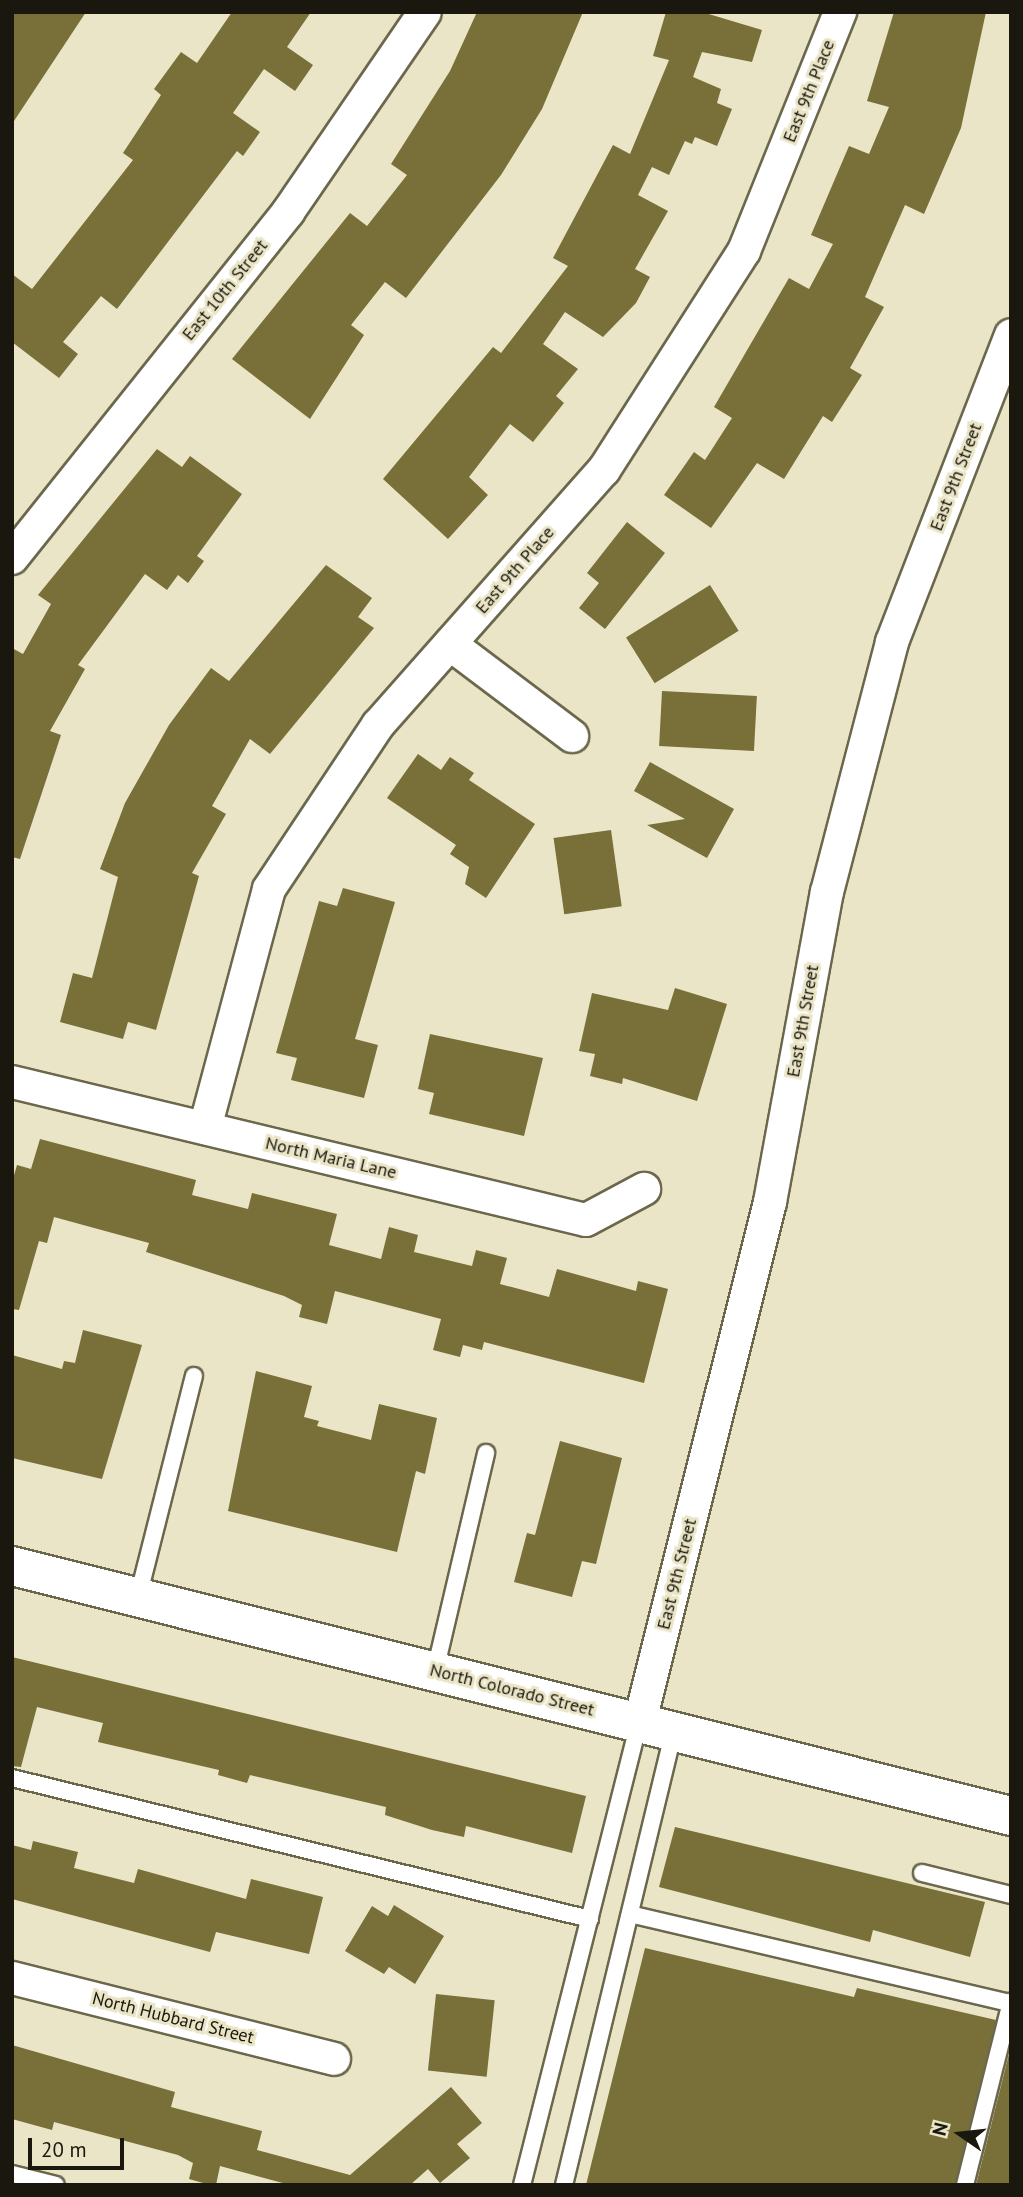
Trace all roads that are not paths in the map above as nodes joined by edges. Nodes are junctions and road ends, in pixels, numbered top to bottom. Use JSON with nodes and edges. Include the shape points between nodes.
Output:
{"nodes":[{"id":1,"x":425,"y":12,"type":"edge"},
{"id":2,"x":840,"y":12,"type":"edge"},
{"id":3,"x":1011,"y":335,"type":"edge"},
{"id":4,"x":12,"y":558,"type":"edge"},
{"id":5,"x":450,"y":644,"type":"junction"},
{"id":6,"x":572,"y":736,"type":"dead end"},
{"id":7,"x":12,"y":1082,"type":"edge"},
{"id":8,"x":205,"y":1128,"type":"junction"},
{"id":9,"x":644,"y":1189,"type":"dead end"},
{"id":10,"x":194,"y":1376,"type":"dead end"},
{"id":11,"x":486,"y":1453,"type":"dead end"},
{"id":12,"x":12,"y":1566,"type":"edge"},
{"id":13,"x":138,"y":1597,"type":"junction"},
{"id":14,"x":435,"y":1671,"type":"junction"},
{"id":15,"x":657,"y":1726,"type":"junction"},
{"id":16,"x":12,"y":1778,"type":"edge"},
{"id":17,"x":1011,"y":1816,"type":"edge"},
{"id":18,"x":922,"y":1873,"type":"dead end"},
{"id":19,"x":1011,"y":1895,"type":"edge"},
{"id":20,"x":630,"y":1914,"type":"junction"},
{"id":21,"x":590,"y":1919,"type":"junction"},
{"id":22,"x":12,"y":1978,"type":"edge"},
{"id":23,"x":1011,"y":2003,"type":"edge"},
{"id":24,"x":334,"y":2059,"type":"dead end"},
{"id":25,"x":12,"y":2174,"type":"edge"},
{"id":26,"x":56,"y":2185,"type":"edge"},
{"id":27,"x":522,"y":2185,"type":"edge"},
{"id":28,"x":564,"y":2185,"type":"edge"},
{"id":29,"x":965,"y":2185,"type":"edge"}],
"edges":[{"from":1,"to":4,"type":"street","name":"East 10th Street","via":[[288,212]]},
{"from":2,"to":5,"type":"street","name":"East 9th Place","via":[[744,251],[604,470]]},
{"from":3,"to":15,"type":"street","name":"East 9th Street","via":[[892,642],[827,892],[770,1202]]},
{"from":5,"to":6,"type":"street"},
{"from":5,"to":8,"type":"street","name":"East 9th Place","via":[[378,725],[269,888]]},
{"from":7,"to":8,"type":"street","name":"North Maria Lane"},
{"from":8,"to":9,"type":"street","name":"North Maria Lane","via":[[586,1220]]},
{"from":10,"to":13,"type":"lane"},
{"from":11,"to":14,"type":"lane"},
{"from":12,"to":13,"type":"street","name":"North Colorado Street"},
{"from":13,"to":14,"type":"street","name":"North Colorado Street"},
{"from":14,"to":15,"type":"street","name":"North Colorado Street"},
{"from":15,"to":17,"type":"street","name":"North Colorado Street"},
{"from":15,"to":20,"type":"lane"},
{"from":15,"to":21,"type":"lane"},
{"from":16,"to":21,"type":"lane"},
{"from":18,"to":19,"type":"lane"},
{"from":20,"to":23,"type":"lane"},
{"from":20,"to":28,"type":"lane"},
{"from":21,"to":27,"type":"lane"},
{"from":22,"to":24,"type":"street","name":"North Hubbard Street"},
{"from":23,"to":29,"type":"lane"},
{"from":25,"to":26,"type":"lane"}]}
